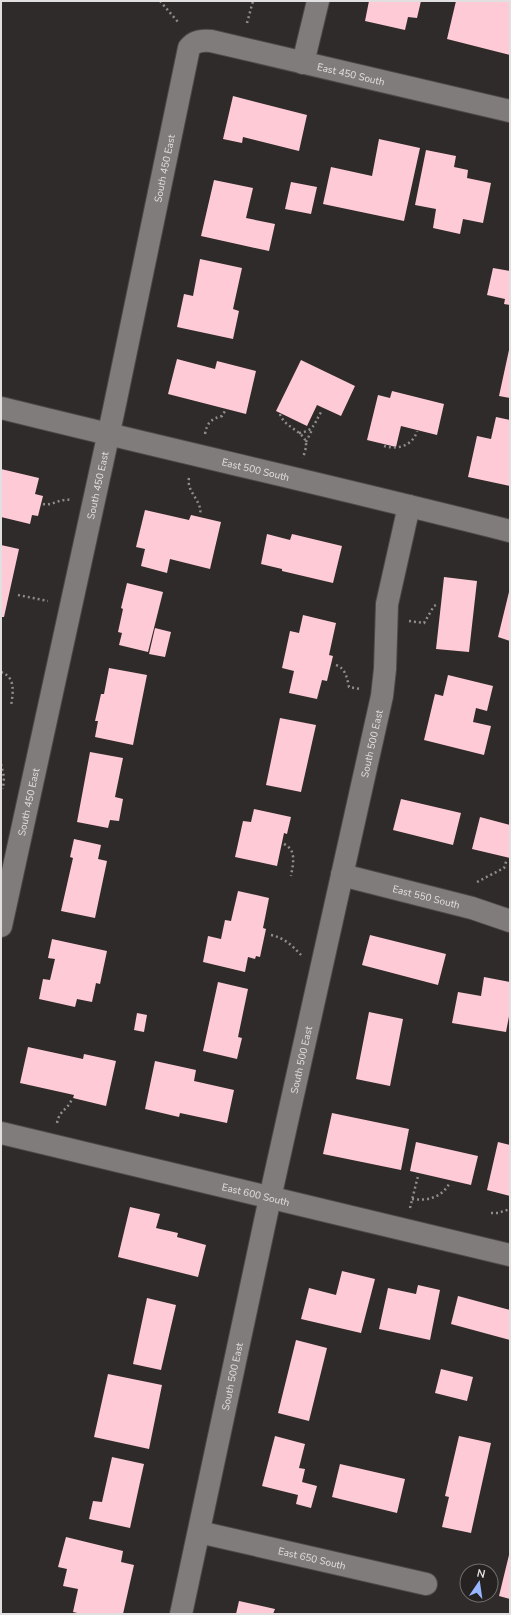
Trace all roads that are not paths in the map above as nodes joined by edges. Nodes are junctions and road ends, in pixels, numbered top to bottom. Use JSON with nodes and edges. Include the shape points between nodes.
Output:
{"nodes":[{"id":1,"x":318,"y":1,"type":"edge"},
{"id":2,"x":192,"y":45,"type":"joint"},
{"id":3,"x":304,"y":63,"type":"junction"},
{"id":4,"x":510,"y":112,"type":"edge"},
{"id":5,"x":1,"y":408,"type":"edge"},
{"id":6,"x":108,"y":435,"type":"junction"},
{"id":7,"x":409,"y":506,"type":"junction"},
{"id":8,"x":510,"y":531,"type":"edge"},
{"id":9,"x":342,"y":875,"type":"junction"},
{"id":10,"x":510,"y":921,"type":"edge"},
{"id":11,"x":1,"y":926,"type":"edge"},
{"id":12,"x":1,"y":1133,"type":"edge"},
{"id":13,"x":270,"y":1198,"type":"junction"},
{"id":14,"x":510,"y":1255,"type":"edge"},
{"id":15,"x":199,"y":1532,"type":"junction"},
{"id":16,"x":426,"y":1584,"type":"dead end"},
{"id":17,"x":181,"y":1614,"type":"edge"}],
"edges":[{"from":1,"to":3,"type":"street"},
{"from":2,"to":3,"type":"street","name":"East 450 South","via":[[205,40]]},
{"from":2,"to":6,"type":"street","name":"South 450 East","via":[[188,52]]},
{"from":3,"to":4,"type":"street","name":"East 450 South"},
{"from":5,"to":6,"type":"street","name":"East 500 South"},
{"from":6,"to":7,"type":"street","name":"East 500 South"},
{"from":6,"to":11,"type":"street","name":"South 450 East"},
{"from":7,"to":8,"type":"street","name":"East 500 South"},
{"from":7,"to":9,"type":"street","name":"South 500 East","via":[[386,604],[382,696]]},
{"from":9,"to":10,"type":"street","name":"East 550 South","via":[[472,908]]},
{"from":9,"to":13,"type":"street","name":"South 500 East"},
{"from":12,"to":13,"type":"street","name":"East 600 South"},
{"from":13,"to":14,"type":"street","name":"East 600 South"},
{"from":13,"to":15,"type":"street","name":"South 500 East"},
{"from":15,"to":16,"type":"street","name":"East 650 South"},
{"from":15,"to":17,"type":"street","name":"South 500 East"}]}
